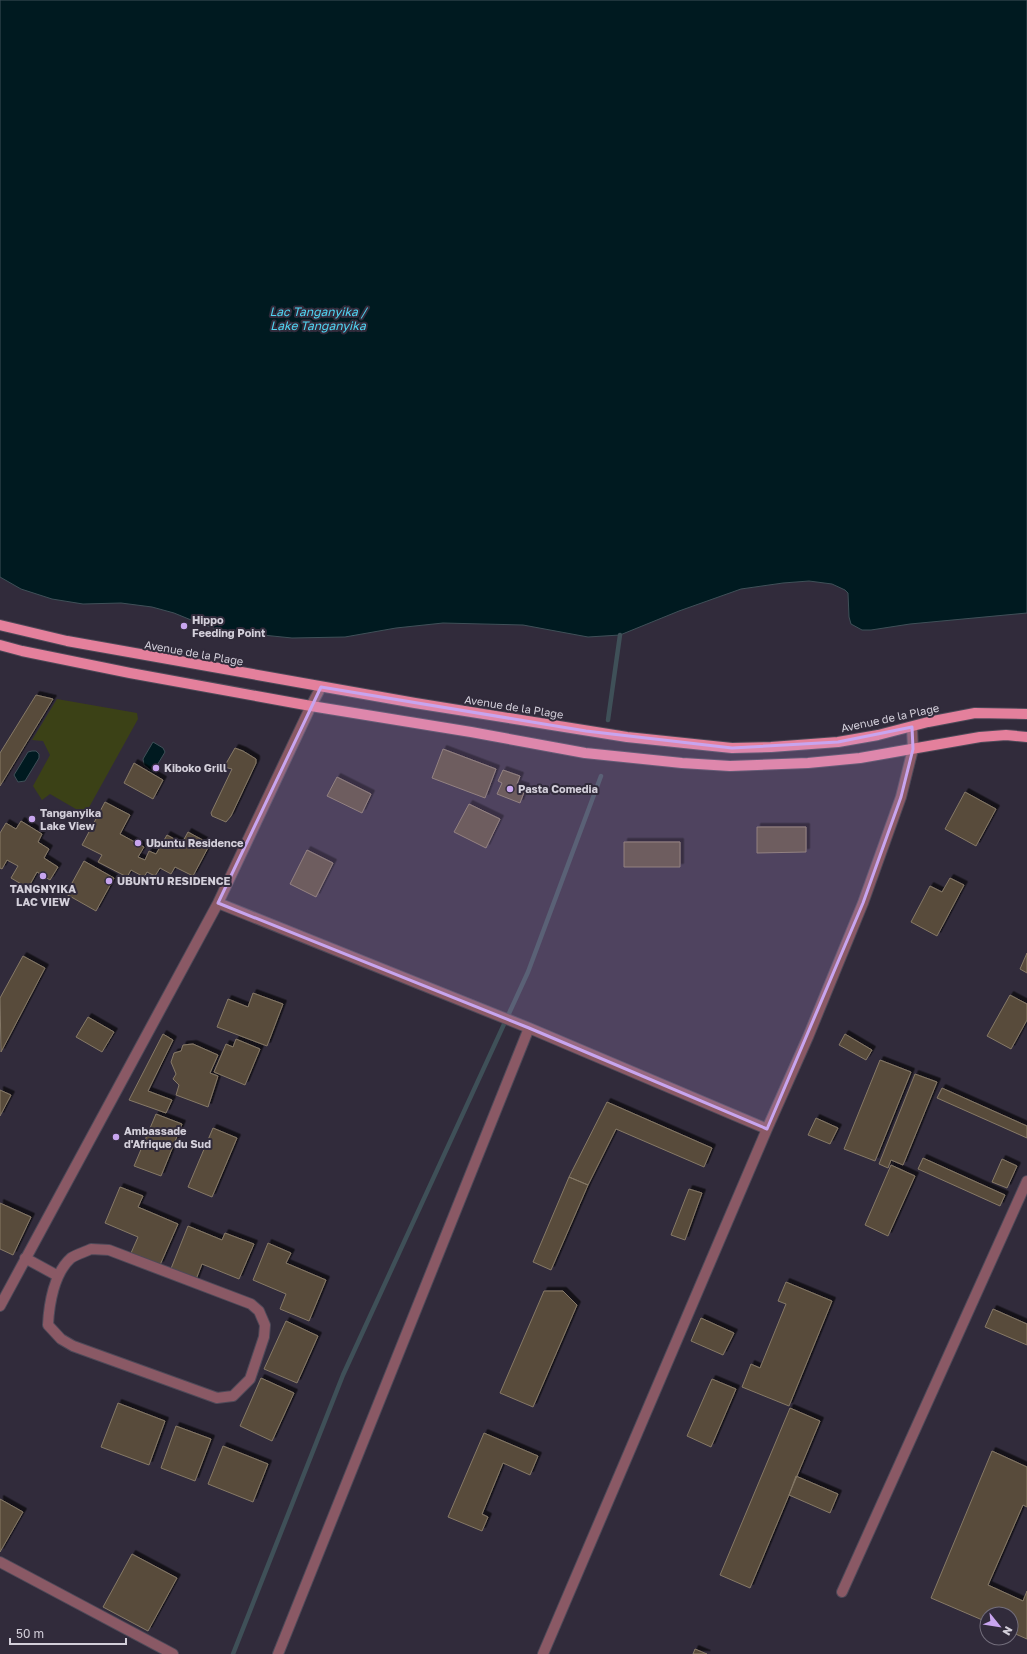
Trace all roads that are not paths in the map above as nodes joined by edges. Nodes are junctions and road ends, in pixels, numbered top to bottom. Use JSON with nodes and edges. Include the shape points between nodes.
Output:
{"nodes":[{"id":1,"x":0,"y":625,"type":"edge"},
{"id":2,"x":0,"y":645,"type":"edge"},
{"id":3,"x":321,"y":687,"type":"junction"},
{"id":4,"x":311,"y":706,"type":"junction"},
{"id":5,"x":1027,"y":714,"type":"edge"},
{"id":6,"x":912,"y":727,"type":"junction"},
{"id":7,"x":1027,"y":737,"type":"edge"},
{"id":8,"x":913,"y":749,"type":"junction"},
{"id":9,"x":218,"y":903,"type":"junction"},
{"id":10,"x":530,"y":1028,"type":"junction"},
{"id":11,"x":767,"y":1129,"type":"junction"},
{"id":12,"x":1027,"y":1181,"type":"edge"},
{"id":13,"x":25,"y":1258,"type":"junction"},
{"id":14,"x":58,"y":1276,"type":"junction"},
{"id":15,"x":0,"y":1306,"type":"edge"},
{"id":16,"x":0,"y":1562,"type":"edge"},
{"id":17,"x":842,"y":1592,"type":"dead end"},
{"id":18,"x":172,"y":1654,"type":"edge"},
{"id":19,"x":278,"y":1654,"type":"edge"},
{"id":20,"x":543,"y":1654,"type":"edge"}],
"edges":[{"from":1,"to":3,"type":"main road","name":"Avenue de la Plage","via":[[67,642]]},
{"from":2,"to":4,"type":"main road","via":[[130,673]]},
{"from":3,"to":4,"type":"street"},
{"from":3,"to":6,"type":"main road","name":"Avenue de la Plage","via":[[586,732],[732,748],[838,742]]},
{"from":4,"to":8,"type":"main road","via":[[585,753],[682,763],[730,766],[808,763]]},
{"from":4,"to":9,"type":"street"},
{"from":5,"to":6,"type":"main road","name":"Avenue de la Plage","via":[[975,713]]},
{"from":6,"to":8,"type":"street"},
{"from":7,"to":8,"type":"main road","via":[[980,736]]},
{"from":8,"to":11,"type":"street","via":[[901,797],[863,903]]},
{"from":9,"to":10,"type":"street"},
{"from":9,"to":13,"type":"street"},
{"from":10,"to":11,"type":"street"},
{"from":10,"to":19,"type":"street"},
{"from":11,"to":20,"type":"street"},
{"from":12,"to":17,"type":"street"},
{"from":13,"to":14,"type":"street"},
{"from":13,"to":15,"type":"street"},
{"from":14,"to":14,"type":"street","via":[[49,1305],[48,1325],[61,1339],[73,1346],[217,1398],[233,1396],[250,1378],[264,1337],[265,1325],[259,1311],[251,1304],[109,1250],[91,1249],[71,1258]]},
{"from":16,"to":18,"type":"street"}]}
